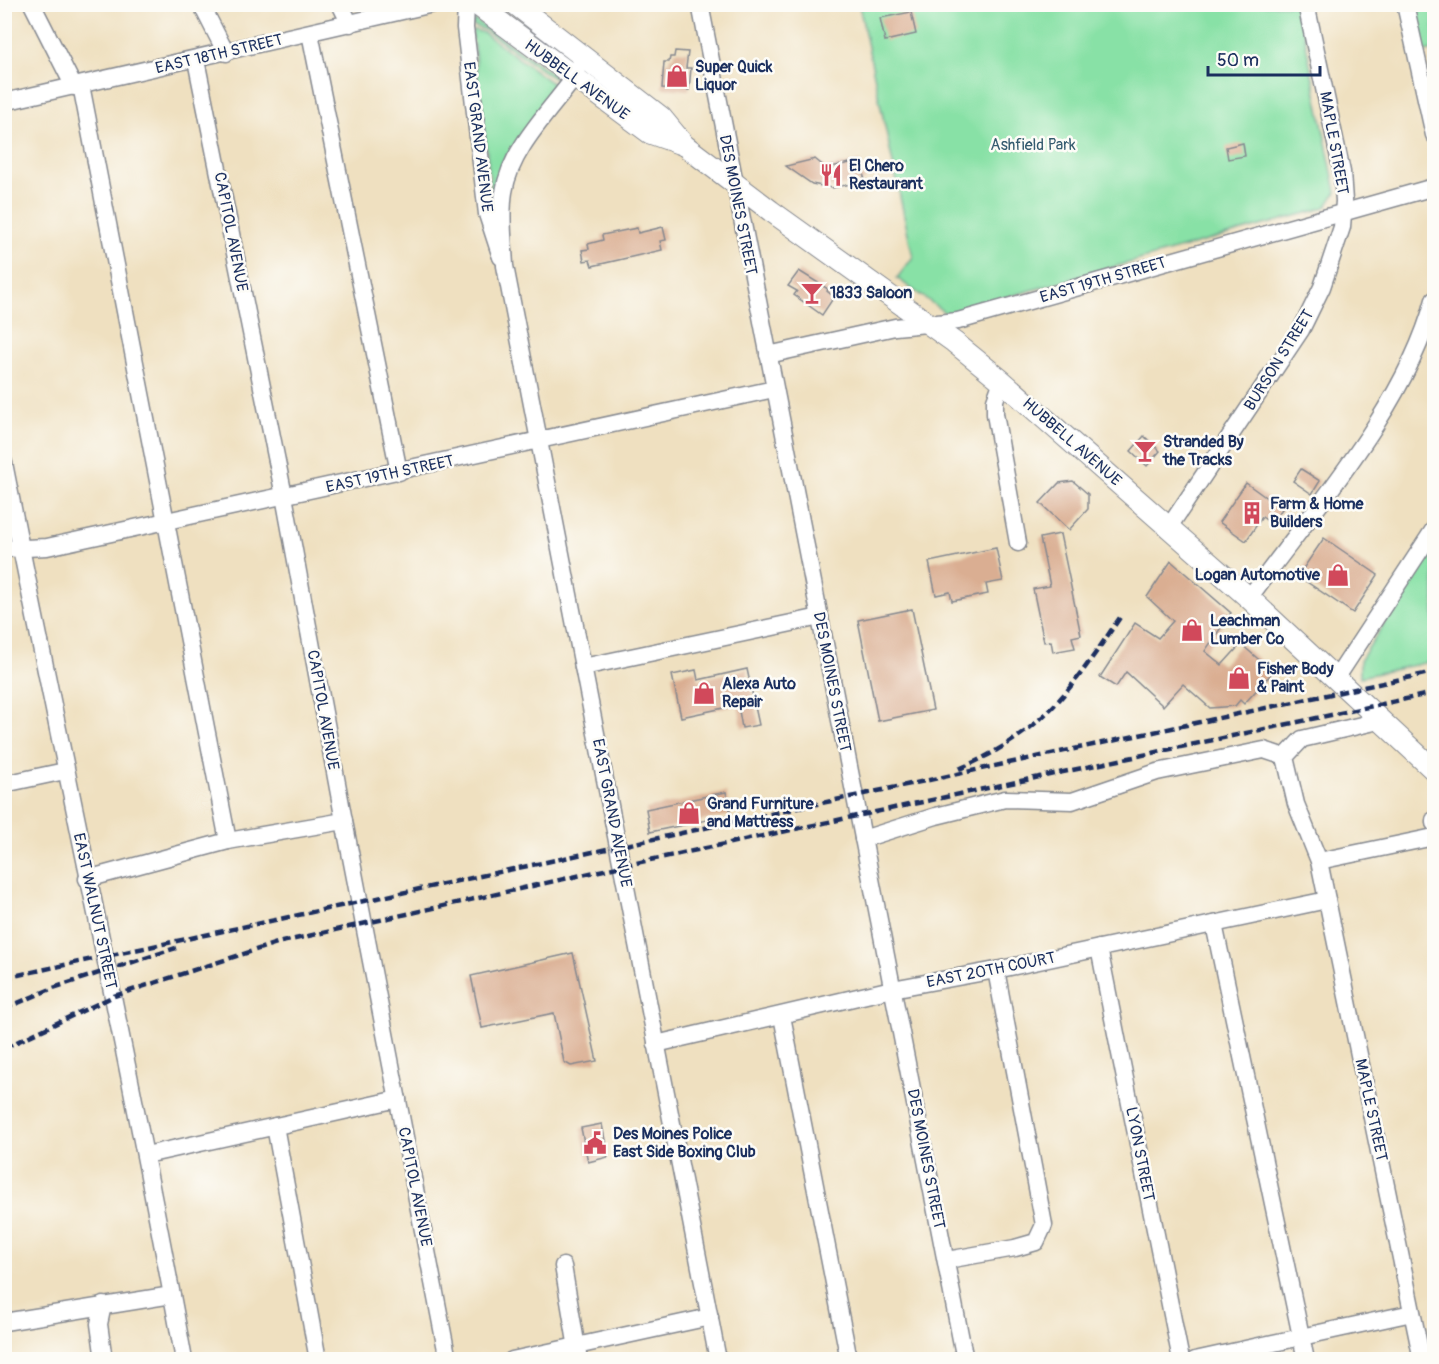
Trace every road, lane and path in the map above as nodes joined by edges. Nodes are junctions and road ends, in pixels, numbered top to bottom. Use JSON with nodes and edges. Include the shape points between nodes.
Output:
{"nodes":[{"id":1,"x":32,"y":4,"type":"edge"},
{"id":2,"x":201,"y":4,"type":"edge"},
{"id":3,"x":340,"y":4,"type":"edge"},
{"id":4,"x":433,"y":4,"type":"edge"},
{"id":5,"x":466,"y":4,"type":"edge"},
{"id":6,"x":476,"y":4,"type":"edge"},
{"id":7,"x":514,"y":4,"type":"edge"},
{"id":8,"x":700,"y":4,"type":"edge"},
{"id":9,"x":1306,"y":4,"type":"edge"},
{"id":10,"x":1405,"y":4,"type":"edge"},
{"id":11,"x":350,"y":24,"type":"junction"},
{"id":12,"x":310,"y":33,"type":"junction"},
{"id":13,"x":575,"y":50,"type":"junction"},
{"id":14,"x":226,"y":53,"type":"junction"},
{"id":15,"x":196,"y":60,"type":"junction"},
{"id":16,"x":574,"y":78,"type":"junction"},
{"id":17,"x":78,"y":86,"type":"junction"},
{"id":18,"x":4,"y":102,"type":"edge"},
{"id":19,"x":1434,"y":135,"type":"edge"},
{"id":20,"x":684,"y":145,"type":"junction"},
{"id":21,"x":734,"y":183,"type":"junction"},
{"id":22,"x":1434,"y":187,"type":"edge"},
{"id":23,"x":1344,"y":211,"type":"junction"},
{"id":24,"x":505,"y":266,"type":"junction"},
{"id":25,"x":1434,"y":300,"type":"edge"},
{"id":26,"x":931,"y":325,"type":"junction"},
{"id":27,"x":768,"y":356,"type":"junction"},
{"id":28,"x":1002,"y":381,"type":"junction"},
{"id":29,"x":774,"y":389,"type":"junction"},
{"id":30,"x":538,"y":442,"type":"junction"},
{"id":31,"x":4,"y":464,"type":"edge"},
{"id":32,"x":399,"y":472,"type":"junction"},
{"id":33,"x":284,"y":496,"type":"junction"},
{"id":34,"x":167,"y":521,"type":"junction"},
{"id":35,"x":1169,"y":527,"type":"junction"},
{"id":36,"x":1434,"y":529,"type":"edge"},
{"id":37,"x":1018,"y":543,"type":"dead end"},
{"id":38,"x":13,"y":549,"type":"edge"},
{"id":39,"x":1249,"y":598,"type":"junction"},
{"id":40,"x":820,"y":617,"type":"junction"},
{"id":41,"x":583,"y":667,"type":"junction"},
{"id":42,"x":1337,"y":677,"type":"junction"},
{"id":43,"x":1383,"y":720,"type":"junction"},
{"id":44,"x":1284,"y":757,"type":"junction"},
{"id":45,"x":1434,"y":770,"type":"edge"},
{"id":46,"x":65,"y":771,"type":"junction"},
{"id":47,"x":4,"y":784,"type":"edge"},
{"id":48,"x":344,"y":821,"type":"junction"},
{"id":49,"x":1434,"y":837,"type":"edge"},
{"id":50,"x":863,"y":839,"type":"junction"},
{"id":51,"x":228,"y":841,"type":"junction"},
{"id":52,"x":1319,"y":861,"type":"junction"},
{"id":53,"x":87,"y":879,"type":"junction"},
{"id":54,"x":1327,"y":900,"type":"junction"},
{"id":55,"x":1214,"y":924,"type":"junction"},
{"id":56,"x":1099,"y":948,"type":"junction"},
{"id":57,"x":996,"y":970,"type":"junction"},
{"id":58,"x":892,"y":990,"type":"junction"},
{"id":59,"x":782,"y":1016,"type":"junction"},
{"id":60,"x":656,"y":1044,"type":"junction"},
{"id":61,"x":398,"y":1099,"type":"junction"},
{"id":62,"x":275,"y":1126,"type":"junction"},
{"id":63,"x":146,"y":1155,"type":"junction"},
{"id":64,"x":947,"y":1260,"type":"junction"},
{"id":65,"x":563,"y":1266,"type":"dead end"},
{"id":66,"x":172,"y":1295,"type":"junction"},
{"id":67,"x":103,"y":1305,"type":"junction"},
{"id":68,"x":1412,"y":1313,"type":"junction"},
{"id":69,"x":710,"y":1317,"type":"junction"},
{"id":70,"x":4,"y":1322,"type":"edge"},
{"id":71,"x":1301,"y":1337,"type":"junction"},
{"id":72,"x":578,"y":1352,"type":"edge"},
{"id":73,"x":104,"y":1359,"type":"edge"},
{"id":74,"x":184,"y":1359,"type":"edge"},
{"id":75,"x":318,"y":1359,"type":"edge"},
{"id":76,"x":448,"y":1359,"type":"edge"},
{"id":77,"x":512,"y":1359,"type":"edge"},
{"id":78,"x":718,"y":1359,"type":"edge"},
{"id":79,"x":849,"y":1359,"type":"edge"},
{"id":80,"x":965,"y":1359,"type":"edge"},
{"id":81,"x":1181,"y":1359,"type":"edge"},
{"id":82,"x":1195,"y":1359,"type":"edge"},
{"id":83,"x":1306,"y":1359,"type":"edge"},
{"id":84,"x":1422,"y":1359,"type":"edge"}],
"edges":[{"from":1,"to":17,"type":"street"},
{"from":2,"to":14,"type":"street"},
{"from":3,"to":11,"type":"street"},
{"from":4,"to":11,"type":"street","name":"EAST 18TH STREET"},
{"from":5,"to":24,"type":"street","name":"EAST GRAND AVENUE","via":[[465,28],[487,214]]},
{"from":6,"to":16,"type":"main road","name":"HUBBELL AVENUE"},
{"from":7,"to":13,"type":"main road","name":"HUBBELL AVENUE"},
{"from":8,"to":21,"type":"street","name":"DES MOINES STREET"},
{"from":9,"to":23,"type":"street","name":"MAPLE STREET","via":[[1342,172]]},
{"from":10,"to":19,"type":"street"},
{"from":11,"to":12,"type":"street","name":"EAST 18TH STREET"},
{"from":12,"to":14,"type":"street","name":"EAST 18TH STREET"},
{"from":12,"to":32,"type":"street"},
{"from":13,"to":16,"type":"street","via":[[578,61]]},
{"from":13,"to":20,"type":"main road","name":"HUBBELL AVENUE","via":[[661,117]]},
{"from":14,"to":15,"type":"street","name":"EAST 18TH STREET"},
{"from":15,"to":17,"type":"street","name":"EAST 18TH STREET"},
{"from":15,"to":33,"type":"street","name":"CAPITOL AVENUE"},
{"from":16,"to":20,"type":"main road","name":"HUBBELL AVENUE","via":[[650,133]]},
{"from":16,"to":24,"type":"street","name":"EAST GRAND AVENUE","via":[[507,175],[502,210]]},
{"from":17,"to":18,"type":"street","name":"EAST 18TH STREET"},
{"from":17,"to":34,"type":"street"},
{"from":20,"to":21,"type":"main road","name":"HUBBELL AVENUE"},
{"from":21,"to":26,"type":"main road","name":"HUBBELL AVENUE"},
{"from":21,"to":27,"type":"street","name":"DES MOINES STREET"},
{"from":22,"to":23,"type":"street","name":"EAST 19TH STREET"},
{"from":23,"to":26,"type":"street","name":"EAST 19TH STREET","via":[[958,321]]},
{"from":23,"to":35,"type":"street","name":"BURSON STREET","via":[[1331,264],[1301,330]]},
{"from":24,"to":30,"type":"street","name":"EAST GRAND AVENUE"},
{"from":25,"to":39,"type":"street","via":[[1415,351],[1367,436]]},
{"from":26,"to":27,"type":"street","name":"EAST 19TH STREET","via":[[894,327]]},
{"from":26,"to":28,"type":"main road","name":"HUBBELL AVENUE"},
{"from":27,"to":29,"type":"street","name":"DES MOINES STREET"},
{"from":28,"to":35,"type":"main road","name":"HUBBELL AVENUE"},
{"from":28,"to":37,"type":"street","via":[[994,402]]},
{"from":29,"to":30,"type":"street","name":"EAST 19TH STREET"},
{"from":29,"to":40,"type":"street","name":"DES MOINES STREET"},
{"from":30,"to":32,"type":"street","name":"EAST 19TH STREET"},
{"from":30,"to":41,"type":"street","name":"EAST GRAND AVENUE"},
{"from":31,"to":38,"type":"street","name":"EAST WALNUT STREET"},
{"from":32,"to":33,"type":"street","name":"EAST 19TH STREET"},
{"from":33,"to":34,"type":"street","name":"EAST 19TH STREET"},
{"from":33,"to":48,"type":"street","name":"CAPITOL AVENUE"},
{"from":34,"to":38,"type":"street","name":"EAST 19TH STREET"},
{"from":34,"to":51,"type":"street"},
{"from":35,"to":39,"type":"main road","name":"HUBBELL AVENUE"},
{"from":36,"to":42,"type":"street"},
{"from":38,"to":46,"type":"street","name":"EAST WALNUT STREET"},
{"from":39,"to":42,"type":"main road","name":"HUBBELL AVENUE"},
{"from":40,"to":41,"type":"street"},
{"from":40,"to":50,"type":"street","name":"DES MOINES STREET"},
{"from":41,"to":60,"type":"street","name":"EAST GRAND AVENUE"},
{"from":42,"to":43,"type":"main road","name":"HUBBELL AVENUE"},
{"from":43,"to":44,"type":"street","via":[[1302,739]]},
{"from":43,"to":45,"type":"main road","name":"HUBBELL AVENUE"},
{"from":44,"to":50,"type":"street","via":[[1264,750],[1157,772],[1072,801],[1005,799]]},
{"from":44,"to":52,"type":"street","name":"MAPLE STREET","via":[[1296,804]]},
{"from":46,"to":47,"type":"street"},
{"from":46,"to":53,"type":"street","name":"EAST WALNUT STREET"},
{"from":48,"to":51,"type":"street"},
{"from":48,"to":61,"type":"street","name":"CAPITOL AVENUE"},
{"from":49,"to":52,"type":"street"},
{"from":50,"to":58,"type":"street","name":"DES MOINES STREET"},
{"from":51,"to":53,"type":"street"},
{"from":52,"to":54,"type":"street","name":"MAPLE STREET"},
{"from":53,"to":63,"type":"street","name":"EAST WALNUT STREET"},
{"from":54,"to":55,"type":"street","name":"EAST 20TH COURT"},
{"from":54,"to":68,"type":"street","name":"MAPLE STREET"},
{"from":55,"to":56,"type":"street","name":"EAST 20TH COURT"},
{"from":55,"to":71,"type":"street"},
{"from":56,"to":57,"type":"street","name":"EAST 20TH COURT"},
{"from":56,"to":81,"type":"street","name":"LYON STREET"},
{"from":57,"to":58,"type":"street","name":"EAST 20TH COURT"},
{"from":57,"to":64,"type":"street","via":[[1044,1225],[1035,1242]]},
{"from":58,"to":59,"type":"street","name":"EAST 20TH COURT"},
{"from":58,"to":64,"type":"street","name":"DES MOINES STREET"},
{"from":59,"to":60,"type":"street","name":"EAST 20TH COURT"},
{"from":59,"to":79,"type":"street"},
{"from":60,"to":69,"type":"street","name":"EAST GRAND AVENUE"},
{"from":61,"to":62,"type":"street"},
{"from":61,"to":76,"type":"street","name":"CAPITOL AVENUE"},
{"from":62,"to":63,"type":"street"},
{"from":62,"to":75,"type":"street"},
{"from":63,"to":66,"type":"street","name":"EAST WALNUT STREET"},
{"from":64,"to":80,"type":"street","name":"DES MOINES STREET"},
{"from":65,"to":72,"type":"street"},
{"from":66,"to":67,"type":"street"},
{"from":66,"to":74,"type":"street","name":"EAST WALNUT STREET"},
{"from":67,"to":70,"type":"street"},
{"from":67,"to":73,"type":"street","via":[[99,1324]]},
{"from":68,"to":71,"type":"street"},
{"from":68,"to":84,"type":"street","name":"MAPLE STREET"},
{"from":69,"to":72,"type":"street"},
{"from":69,"to":78,"type":"street","name":"EAST GRAND AVENUE"},
{"from":71,"to":82,"type":"street"},
{"from":71,"to":83,"type":"street"},
{"from":72,"to":77,"type":"street"}]}
